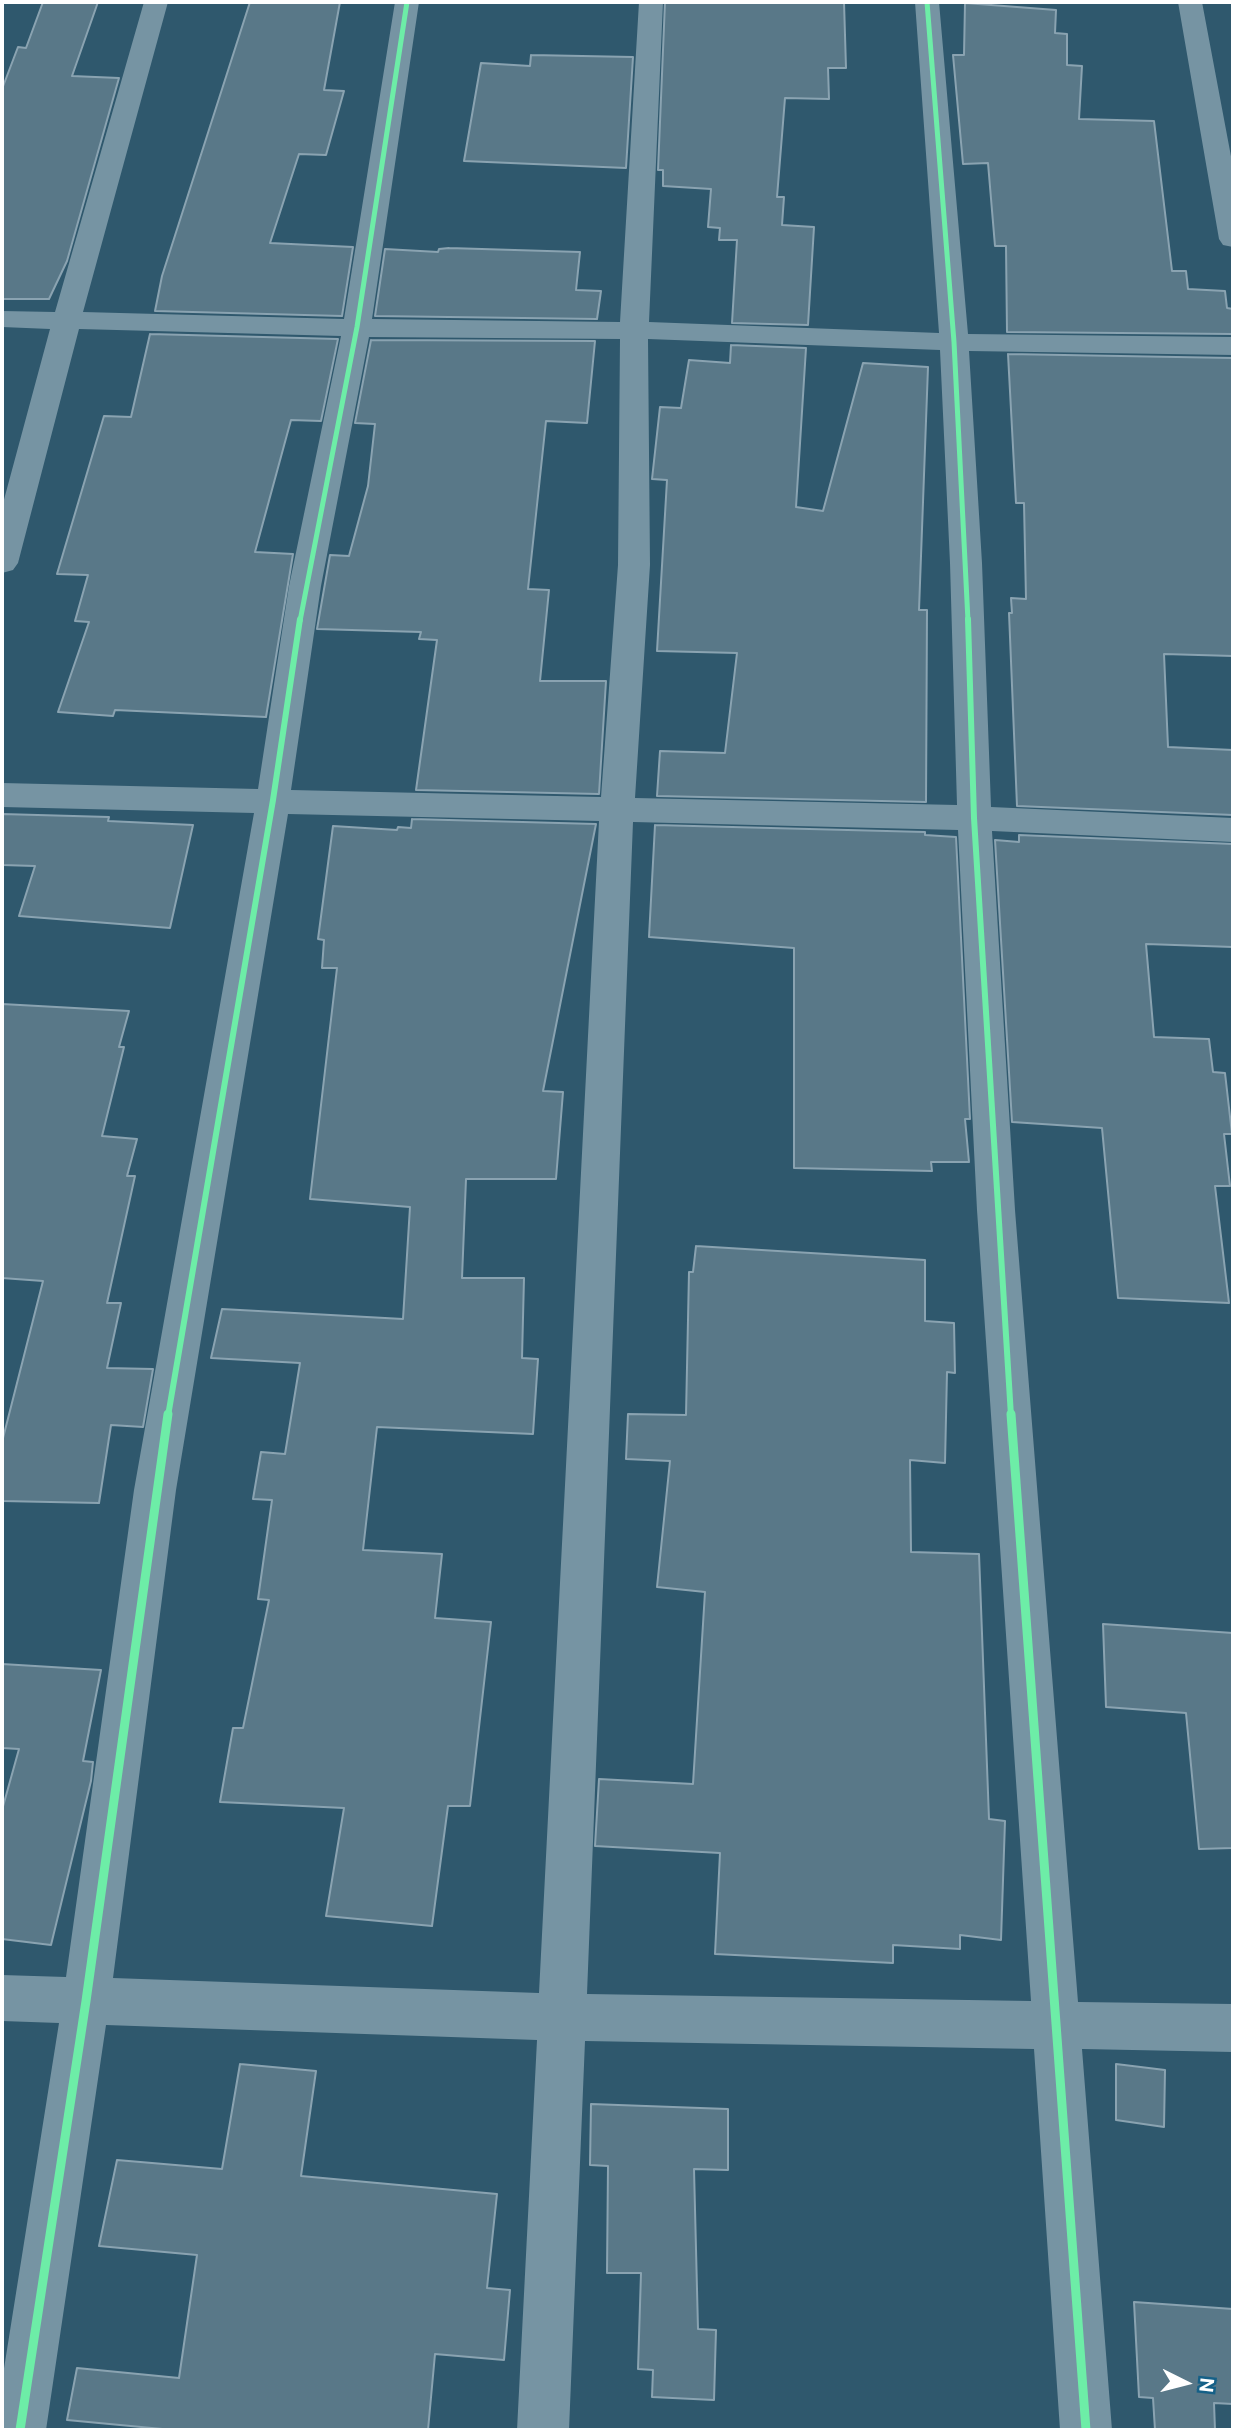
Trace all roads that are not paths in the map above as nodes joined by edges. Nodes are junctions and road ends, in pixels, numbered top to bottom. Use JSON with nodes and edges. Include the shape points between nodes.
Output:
{"nodes":[{"id":1,"x":156,"y":2,"type":"edge"},
{"id":2,"x":407,"y":2,"type":"edge"},
{"id":3,"x":651,"y":2,"type":"edge"},
{"id":4,"x":926,"y":2,"type":"edge"},
{"id":5,"x":1190,"y":2,"type":"edge"},
{"id":6,"x":1233,"y":239,"type":"edge"},
{"id":7,"x":2,"y":319,"type":"edge"},
{"id":8,"x":69,"y":319,"type":"junction"},
{"id":9,"x":357,"y":327,"type":"junction"},
{"id":10,"x":634,"y":330,"type":"junction"},
{"id":11,"x":954,"y":342,"type":"junction"},
{"id":12,"x":1233,"y":346,"type":"edge"},
{"id":13,"x":2,"y":563,"type":"edge"},
{"id":14,"x":2,"y":795,"type":"edge"},
{"id":15,"x":273,"y":800,"type":"junction"},
{"id":16,"x":617,"y":810,"type":"junction"},
{"id":17,"x":974,"y":818,"type":"junction"},
{"id":18,"x":1233,"y":830,"type":"edge"},
{"id":19,"x":2,"y":1998,"type":"edge"},
{"id":20,"x":86,"y":2001,"type":"junction"},
{"id":21,"x":562,"y":2017,"type":"junction"},
{"id":22,"x":1055,"y":2023,"type":"junction"},
{"id":23,"x":1233,"y":2028,"type":"edge"},
{"id":24,"x":20,"y":2430,"type":"edge"},
{"id":25,"x":543,"y":2430,"type":"edge"},
{"id":26,"x":1086,"y":2430,"type":"edge"}],
"edges":[{"from":1,"to":8,"type":"street"},
{"from":2,"to":9,"type":"street"},
{"from":3,"to":10,"type":"street"},
{"from":4,"to":11,"type":"street"},
{"from":5,"to":6,"type":"street"},
{"from":7,"to":8,"type":"street"},
{"from":8,"to":9,"type":"street"},
{"from":8,"to":13,"type":"street"},
{"from":9,"to":10,"type":"street"},
{"from":9,"to":15,"type":"street","via":[[305,586]]},
{"from":10,"to":11,"type":"street"},
{"from":10,"to":16,"type":"street","via":[[634,565]]},
{"from":11,"to":12,"type":"street"},
{"from":11,"to":17,"type":"street"},
{"from":14,"to":15,"type":"street"},
{"from":15,"to":16,"type":"street"},
{"from":15,"to":20,"type":"street","via":[[155,1490]]},
{"from":16,"to":17,"type":"street"},
{"from":16,"to":21,"type":"street"},
{"from":17,"to":18,"type":"street"},
{"from":17,"to":22,"type":"street","via":[[997,1224]]},
{"from":19,"to":20,"type":"street"},
{"from":20,"to":21,"type":"street"},
{"from":20,"to":24,"type":"street"},
{"from":21,"to":22,"type":"street"},
{"from":21,"to":25,"type":"street"},
{"from":22,"to":23,"type":"street"},
{"from":22,"to":26,"type":"street"}]}
